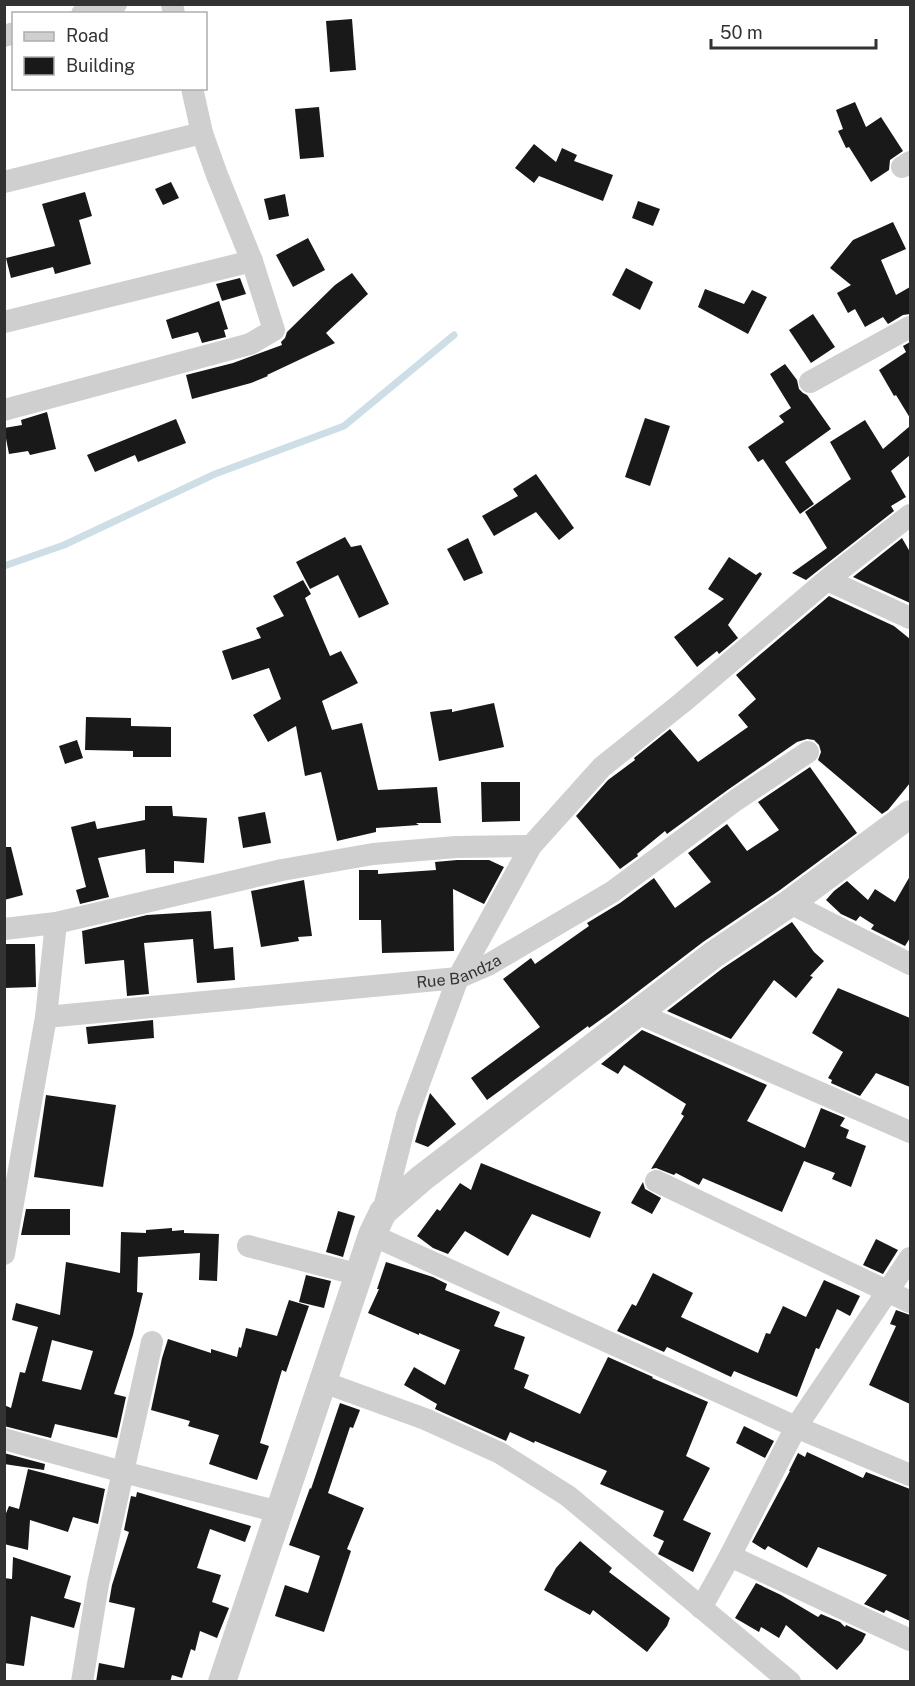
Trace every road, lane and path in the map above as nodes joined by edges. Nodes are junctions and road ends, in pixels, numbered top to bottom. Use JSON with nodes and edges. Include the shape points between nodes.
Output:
{"nodes":[{"id":1,"x":116,"y":4,"type":"edge"},
{"id":2,"x":89,"y":12,"type":"edge"},
{"id":3,"x":192,"y":90,"type":"edge"},
{"id":4,"x":202,"y":133,"type":"junction"},
{"id":5,"x":4,"y":182,"type":"edge"},
{"id":6,"x":252,"y":261,"type":"junction"},
{"id":7,"x":4,"y":322,"type":"edge"},
{"id":8,"x":910,"y":328,"type":"edge"},
{"id":9,"x":810,"y":382,"type":"dead end"},
{"id":10,"x":5,"y":409,"type":"edge"},
{"id":11,"x":910,"y":515,"type":"edge"},
{"id":12,"x":827,"y":580,"type":"junction"},
{"id":13,"x":910,"y":618,"type":"edge"},
{"id":14,"x":808,"y":752,"type":"dead end"},
{"id":15,"x":910,"y":814,"type":"edge"},
{"id":16,"x":531,"y":846,"type":"junction"},
{"id":17,"x":790,"y":903,"type":"junction"},
{"id":18,"x":56,"y":923,"type":"junction"},
{"id":19,"x":4,"y":929,"type":"edge"},
{"id":20,"x":910,"y":964,"type":"edge"},
{"id":21,"x":458,"y":978,"type":"junction"},
{"id":22,"x":637,"y":1013,"type":"junction"},
{"id":23,"x":46,"y":1017,"type":"junction"},
{"id":24,"x":910,"y":1132,"type":"edge"},
{"id":25,"x":656,"y":1181,"type":"dead end"},
{"id":26,"x":378,"y":1223,"type":"junction"},
{"id":27,"x":248,"y":1246,"type":"dead end"},
{"id":28,"x":4,"y":1254,"type":"edge"},
{"id":29,"x":910,"y":1258,"type":"edge"},
{"id":30,"x":360,"y":1275,"type":"junction"},
{"id":31,"x":888,"y":1292,"type":"junction"},
{"id":32,"x":910,"y":1302,"type":"edge"},
{"id":33,"x":152,"y":1342,"type":"dead end"},
{"id":34,"x":322,"y":1382,"type":"junction"},
{"id":35,"x":796,"y":1427,"type":"junction"},
{"id":36,"x":4,"y":1439,"type":"edge"},
{"id":37,"x":123,"y":1472,"type":"junction"},
{"id":38,"x":910,"y":1475,"type":"edge"},
{"id":39,"x":279,"y":1512,"type":"junction"},
{"id":40,"x":730,"y":1556,"type":"junction"},
{"id":41,"x":701,"y":1608,"type":"junction"},
{"id":42,"x":910,"y":1640,"type":"edge"},
{"id":43,"x":82,"y":1682,"type":"edge"},
{"id":44,"x":222,"y":1682,"type":"edge"},
{"id":45,"x":790,"y":1682,"type":"edge"}],
"edges":[{"from":1,"to":2,"type":"street"},
{"from":3,"to":4,"type":"street"},
{"from":4,"to":5,"type":"street"},
{"from":4,"to":6,"type":"street"},
{"from":6,"to":7,"type":"street"},
{"from":6,"to":10,"type":"street","via":[[274,330],[250,344]]},
{"from":8,"to":9,"type":"street"},
{"from":11,"to":12,"type":"street"},
{"from":12,"to":13,"type":"street"},
{"from":12,"to":16,"type":"street","via":[[602,767]]},
{"from":14,"to":21,"type":"street","name":"Rue Bandza","via":[[612,892]]},
{"from":15,"to":17,"type":"street"},
{"from":16,"to":18,"type":"street","via":[[373,854],[272,872]]},
{"from":16,"to":21,"type":"street"},
{"from":17,"to":20,"type":"street"},
{"from":17,"to":22,"type":"street"},
{"from":18,"to":19,"type":"street"},
{"from":18,"to":23,"type":"street"},
{"from":21,"to":23,"type":"street","name":"Rue Bandza"},
{"from":21,"to":26,"type":"street","via":[[406,1116]]},
{"from":22,"to":24,"type":"street"},
{"from":22,"to":26,"type":"street","via":[[422,1178]]},
{"from":23,"to":28,"type":"street"},
{"from":25,"to":31,"type":"street"},
{"from":26,"to":30,"type":"street"},
{"from":26,"to":35,"type":"street"},
{"from":27,"to":30,"type":"street"},
{"from":29,"to":31,"type":"street"},
{"from":30,"to":34,"type":"street"},
{"from":31,"to":32,"type":"street"},
{"from":31,"to":35,"type":"street"},
{"from":33,"to":37,"type":"street"},
{"from":34,"to":39,"type":"street"},
{"from":34,"to":41,"type":"street","via":[[425,1419],[500,1454],[567,1496]]},
{"from":35,"to":38,"type":"street"},
{"from":35,"to":40,"type":"street"},
{"from":36,"to":37,"type":"street"},
{"from":37,"to":39,"type":"street"},
{"from":37,"to":43,"type":"street","via":[[98,1584]]},
{"from":39,"to":44,"type":"street"},
{"from":40,"to":41,"type":"street"},
{"from":40,"to":42,"type":"street"},
{"from":41,"to":45,"type":"street"}]}
